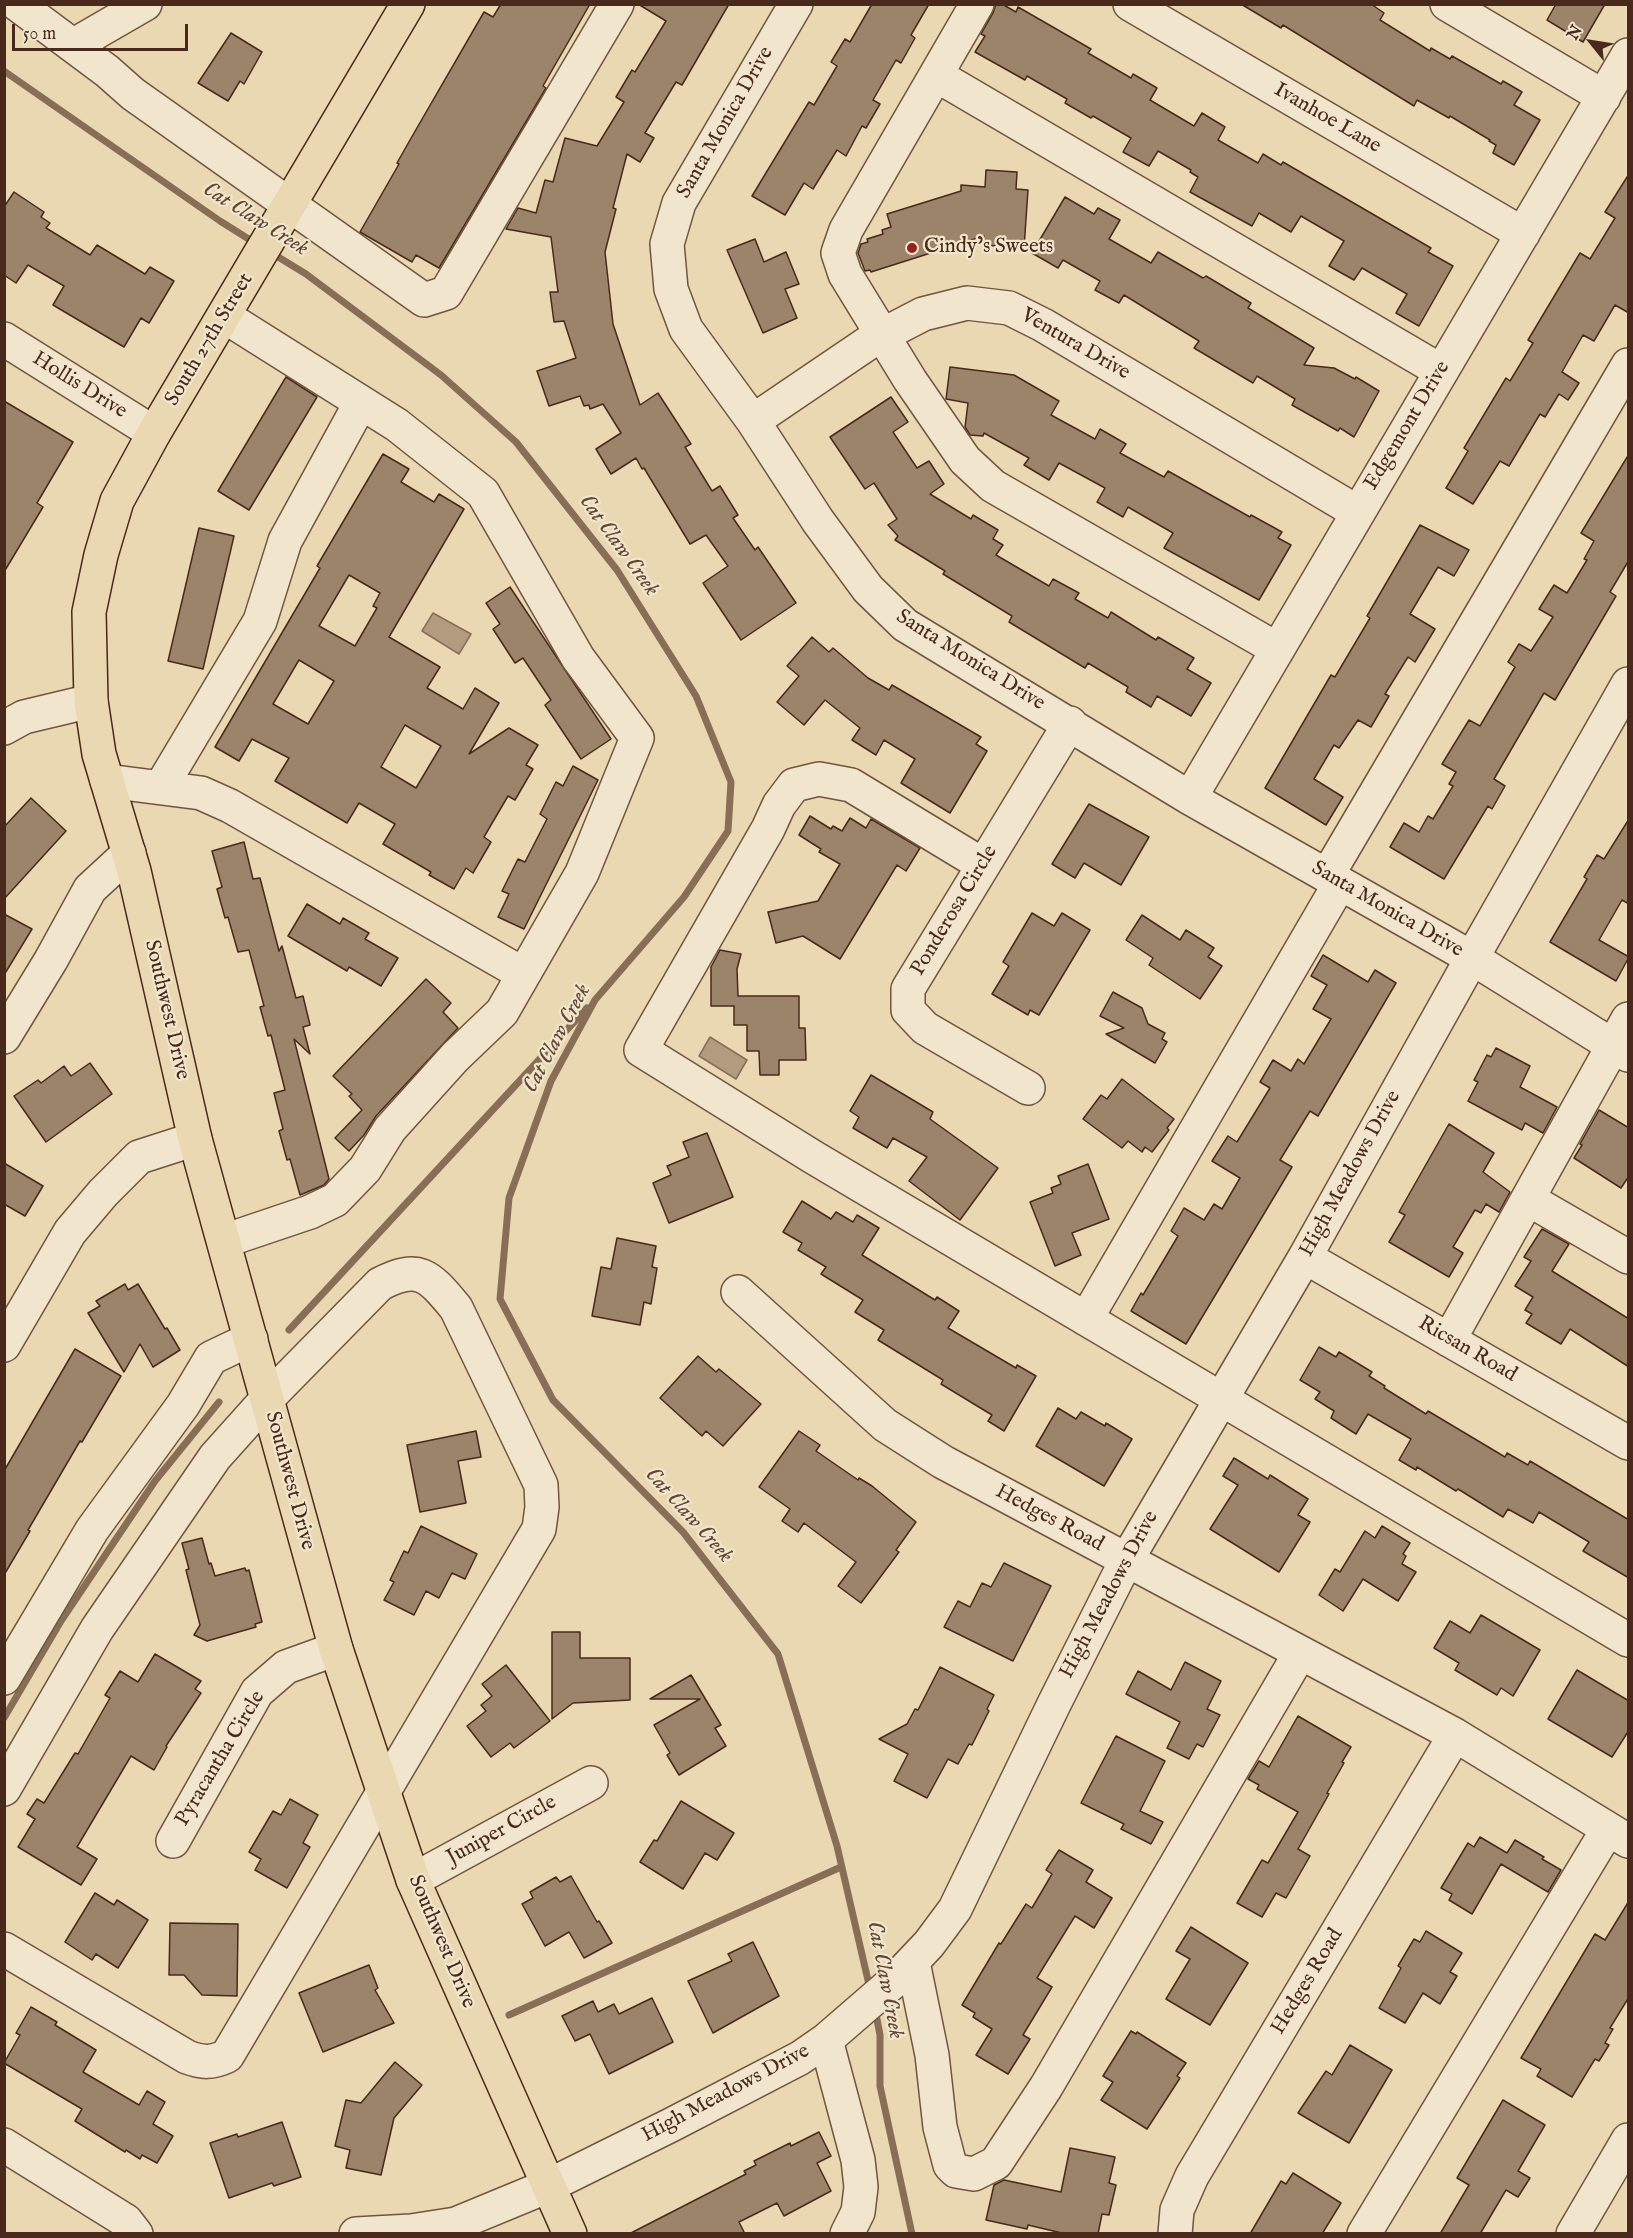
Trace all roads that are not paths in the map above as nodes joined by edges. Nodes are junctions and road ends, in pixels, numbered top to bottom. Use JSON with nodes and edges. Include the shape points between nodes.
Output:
{"nodes":[{"id":1,"x":17,"y":4,"type":"edge"},
{"id":2,"x":145,"y":4,"type":"edge"},
{"id":3,"x":408,"y":4,"type":"edge"},
{"id":4,"x":617,"y":4,"type":"edge"},
{"id":5,"x":796,"y":4,"type":"edge"},
{"id":6,"x":977,"y":4,"type":"edge"},
{"id":7,"x":1130,"y":4,"type":"edge"},
{"id":8,"x":1447,"y":4,"type":"edge"},
{"id":9,"x":74,"y":45,"type":"junction"},
{"id":10,"x":1629,"y":55,"type":"edge"},
{"id":11,"x":936,"y":75,"type":"junction"},
{"id":12,"x":1604,"y":97,"type":"junction"},
{"id":13,"x":290,"y":206,"type":"junction"},
{"id":14,"x":1523,"y":234,"type":"junction"},
{"id":15,"x":224,"y":316,"type":"junction"},
{"id":16,"x":882,"y":336,"type":"junction"},
{"id":17,"x":7,"y":345,"type":"edge"},
{"id":18,"x":1629,"y":365,"type":"edge"},
{"id":19,"x":1441,"y":371,"type":"junction"},
{"id":20,"x":360,"y":404,"type":"junction"},
{"id":21,"x":753,"y":421,"type":"junction"},
{"id":22,"x":154,"y":433,"type":"junction"},
{"id":23,"x":1357,"y":512,"type":"junction"},
{"id":24,"x":1277,"y":650,"type":"junction"},
{"id":25,"x":1629,"y":684,"type":"edge"},
{"id":26,"x":91,"y":701,"type":"junction"},
{"id":27,"x":1070,"y":723,"type":"junction"},
{"id":28,"x":4,"y":728,"type":"edge"},
{"id":29,"x":107,"y":781,"type":"junction"},
{"id":30,"x":161,"y":787,"type":"junction"},
{"id":31,"x":1190,"y":798,"type":"junction"},
{"id":32,"x":129,"y":853,"type":"junction"},
{"id":33,"x":983,"y":866,"type":"junction"},
{"id":34,"x":1334,"y":880,"type":"junction"},
{"id":35,"x":1472,"y":958,"type":"junction"},
{"id":36,"x":523,"y":974,"type":"junction"},
{"id":37,"x":4,"y":1037,"type":"edge"},
{"id":38,"x":1623,"y":1040,"type":"edge"},
{"id":39,"x":1028,"y":1088,"type":"dead end"},
{"id":40,"x":195,"y":1138,"type":"junction"},
{"id":41,"x":1528,"y":1199,"type":"junction"},
{"id":42,"x":224,"y":1241,"type":"junction"},
{"id":43,"x":1305,"y":1257,"type":"junction"},
{"id":44,"x":1629,"y":1257,"type":"edge"},
{"id":45,"x":738,"y":1292,"type":"dead end"},
{"id":46,"x":1086,"y":1319,"type":"junction"},
{"id":47,"x":251,"y":1339,"type":"junction"},
{"id":48,"x":1449,"y":1340,"type":"junction"},
{"id":49,"x":4,"y":1345,"type":"edge"},
{"id":50,"x":267,"y":1399,"type":"junction"},
{"id":51,"x":1220,"y":1399,"type":"junction"},
{"id":52,"x":1629,"y":1443,"type":"edge"},
{"id":53,"x":1126,"y":1561,"type":"junction"},
{"id":54,"x":1629,"y":1640,"type":"edge"},
{"id":55,"x":336,"y":1649,"type":"junction"},
{"id":56,"x":1300,"y":1653,"type":"junction"},
{"id":57,"x":4,"y":1678,"type":"edge"},
{"id":58,"x":1455,"y":1735,"type":"junction"},
{"id":59,"x":591,"y":1782,"type":"dead end"},
{"id":60,"x":4,"y":1789,"type":"edge"},
{"id":61,"x":383,"y":1791,"type":"junction"},
{"id":62,"x":1618,"y":1835,"type":"edge"},
{"id":63,"x":172,"y":1840,"type":"dead end"},
{"id":64,"x":413,"y":1880,"type":"junction"},
{"id":65,"x":4,"y":1949,"type":"edge"},
{"id":66,"x":903,"y":1972,"type":"junction"},
{"id":67,"x":826,"y":2040,"type":"junction"},
{"id":68,"x":1629,"y":2140,"type":"edge"},
{"id":69,"x":4,"y":2145,"type":"edge"},
{"id":70,"x":548,"y":2186,"type":"junction"},
{"id":71,"x":136,"y":2234,"type":"edge"},
{"id":72,"x":356,"y":2234,"type":"edge"},
{"id":73,"x":570,"y":2234,"type":"edge"},
{"id":74,"x":847,"y":2234,"type":"edge"},
{"id":75,"x":1175,"y":2234,"type":"edge"},
{"id":76,"x":1364,"y":2234,"type":"edge"},
{"id":77,"x":1573,"y":2234,"type":"edge"}],
"edges":[{"from":1,"to":9,"type":"street"},
{"from":2,"to":9,"type":"street"},
{"from":3,"to":13,"type":"main road","name":"South 27th Street"},
{"from":4,"to":13,"type":"street","via":[[446,292],[424,300]]},
{"from":5,"to":21,"type":"street","name":"Santa Monica Drive","via":[[679,203],[668,244],[671,289],[686,329]]},
{"from":6,"to":11,"type":"street"},
{"from":7,"to":14,"type":"street","name":"Ivanhoe Lane"},
{"from":8,"to":12,"type":"street"},
{"from":9,"to":13,"type":"street","via":[[134,94]]},
{"from":10,"to":12,"type":"street","name":"Edgemont Drive"},
{"from":11,"to":16,"type":"street","via":[[846,230],[838,253],[845,274]]},
{"from":11,"to":19,"type":"street"},
{"from":12,"to":14,"type":"street","name":"Edgemont Drive"},
{"from":13,"to":15,"type":"main road","name":"South 27th Street"},
{"from":14,"to":19,"type":"street","name":"Edgemont Drive"},
{"from":15,"to":20,"type":"street"},
{"from":15,"to":22,"type":"main road","name":"South 27th Street"},
{"from":16,"to":21,"type":"street","name":"Ventura Drive"},
{"from":16,"to":23,"type":"street","name":"Ventura Drive","via":[[923,314],[968,303],[1009,308]]},
{"from":16,"to":24,"type":"street","via":[[965,459],[993,486]]},
{"from":17,"to":22,"type":"street","name":"Hollis Drive"},
{"from":18,"to":34,"type":"street"},
{"from":19,"to":23,"type":"street","name":"Edgemont Drive"},
{"from":20,"to":30,"type":"street","via":[[285,541],[261,621]]},
{"from":20,"to":36,"type":"street","via":[[396,425],[483,493],[578,658],[637,738],[582,873]]},
{"from":21,"to":27,"type":"street","name":"Santa Monica Drive","via":[[818,521],[875,597],[905,625]]},
{"from":22,"to":26,"type":"main road","name":"South 27th Street","via":[[117,501],[101,555],[89,612]]},
{"from":23,"to":24,"type":"street","name":"Edgemont Drive"},
{"from":24,"to":31,"type":"street","name":"Edgemont Drive"},
{"from":25,"to":35,"type":"street","name":"High Meadows Drive"},
{"from":26,"to":28,"type":"street","via":[[24,717]]},
{"from":26,"to":29,"type":"main road","name":"Southwest Drive"},
{"from":27,"to":31,"type":"street","name":"Santa Monica Drive"},
{"from":27,"to":33,"type":"street","name":"Ponderosa Circle"},
{"from":29,"to":30,"type":"street"},
{"from":29,"to":32,"type":"main road","name":"Southwest Drive"},
{"from":30,"to":36,"type":"street","via":[[201,793],[230,806]]},
{"from":31,"to":34,"type":"street","name":"Santa Monica Drive"},
{"from":32,"to":37,"type":"street","via":[[90,889]]},
{"from":32,"to":40,"type":"main road","name":"Southwest Drive"},
{"from":33,"to":39,"type":"street","name":"Ponderosa Circle","via":[[908,989],[908,1010],[924,1028]]},
{"from":33,"to":46,"type":"street","via":[[851,785],[819,779],[794,786],[779,805],[641,1050]]},
{"from":34,"to":35,"type":"street","name":"Santa Monica Drive"},
{"from":34,"to":46,"type":"street"},
{"from":35,"to":38,"type":"street","name":"Santa Monica Drive"},
{"from":35,"to":43,"type":"street","name":"High Meadows Drive"},
{"from":36,"to":42,"type":"street","via":[[502,1012],[390,1129],[365,1170],[335,1200]]},
{"from":38,"to":41,"type":"street"},
{"from":40,"to":42,"type":"main road","name":"Southwest Drive"},
{"from":40,"to":49,"type":"street","via":[[139,1157],[103,1193],[70,1232]]},
{"from":41,"to":44,"type":"street"},
{"from":41,"to":48,"type":"street"},
{"from":42,"to":47,"type":"main road","name":"Southwest Drive"},
{"from":43,"to":48,"type":"street","name":"Ricsan Road"},
{"from":43,"to":51,"type":"street","name":"High Meadows Drive"},
{"from":45,"to":53,"type":"street","name":"Hedges Road","via":[[885,1425],[944,1462]]},
{"from":46,"to":51,"type":"street"},
{"from":47,"to":50,"type":"main road","name":"Southwest Drive"},
{"from":47,"to":57,"type":"street","via":[[212,1358],[183,1405],[92,1530]]},
{"from":48,"to":52,"type":"street","name":"Ricsan Road"},
{"from":50,"to":55,"type":"main road","name":"Southwest Drive"},
{"from":50,"to":60,"type":"street","via":[[214,1457],[97,1629]]},
{"from":50,"to":61,"type":"street","via":[[380,1284],[412,1272],[438,1286],[456,1308],[541,1485],[539,1529]]},
{"from":51,"to":53,"type":"street","name":"High Meadows Drive"},
{"from":51,"to":54,"type":"street"},
{"from":53,"to":56,"type":"street","name":"Hedges Road"},
{"from":53,"to":66,"type":"street","name":"High Meadows Drive","via":[[955,1909]]},
{"from":55,"to":61,"type":"main road","name":"Southwest Drive"},
{"from":55,"to":63,"type":"street","name":"Pyracantha Circle","via":[[286,1667],[257,1692]]},
{"from":56,"to":58,"type":"street","name":"Hedges Road"},
{"from":56,"to":66,"type":"street","via":[[1046,2086],[996,2163],[974,2174],[956,2171],[950,2165],[940,2127],[932,2055]]},
{"from":58,"to":62,"type":"street","name":"Hedges Road"},
{"from":58,"to":75,"type":"street","name":"Hedges Road","via":[[1192,2176],[1178,2210]]},
{"from":59,"to":64,"type":"street","name":"Juniper Circle"},
{"from":61,"to":64,"type":"main road","name":"Southwest Drive"},
{"from":61,"to":65,"type":"street","via":[[227,2056],[214,2062],[187,2057]]},
{"from":62,"to":76,"type":"street"},
{"from":64,"to":70,"type":"main road","name":"Southwest Drive"},
{"from":66,"to":67,"type":"street","name":"High Meadows Drive"},
{"from":67,"to":70,"type":"street","name":"High Meadows Drive","via":[[800,2058]]},
{"from":67,"to":74,"type":"street","via":[[858,2160],[861,2187],[858,2212]]},
{"from":68,"to":77,"type":"street"},
{"from":69,"to":71,"type":"street","via":[[126,2221]]},
{"from":70,"to":72,"type":"street","name":"High Meadows Drive","via":[[456,2224]]},
{"from":70,"to":73,"type":"main road","name":"Southwest Drive"}]}
